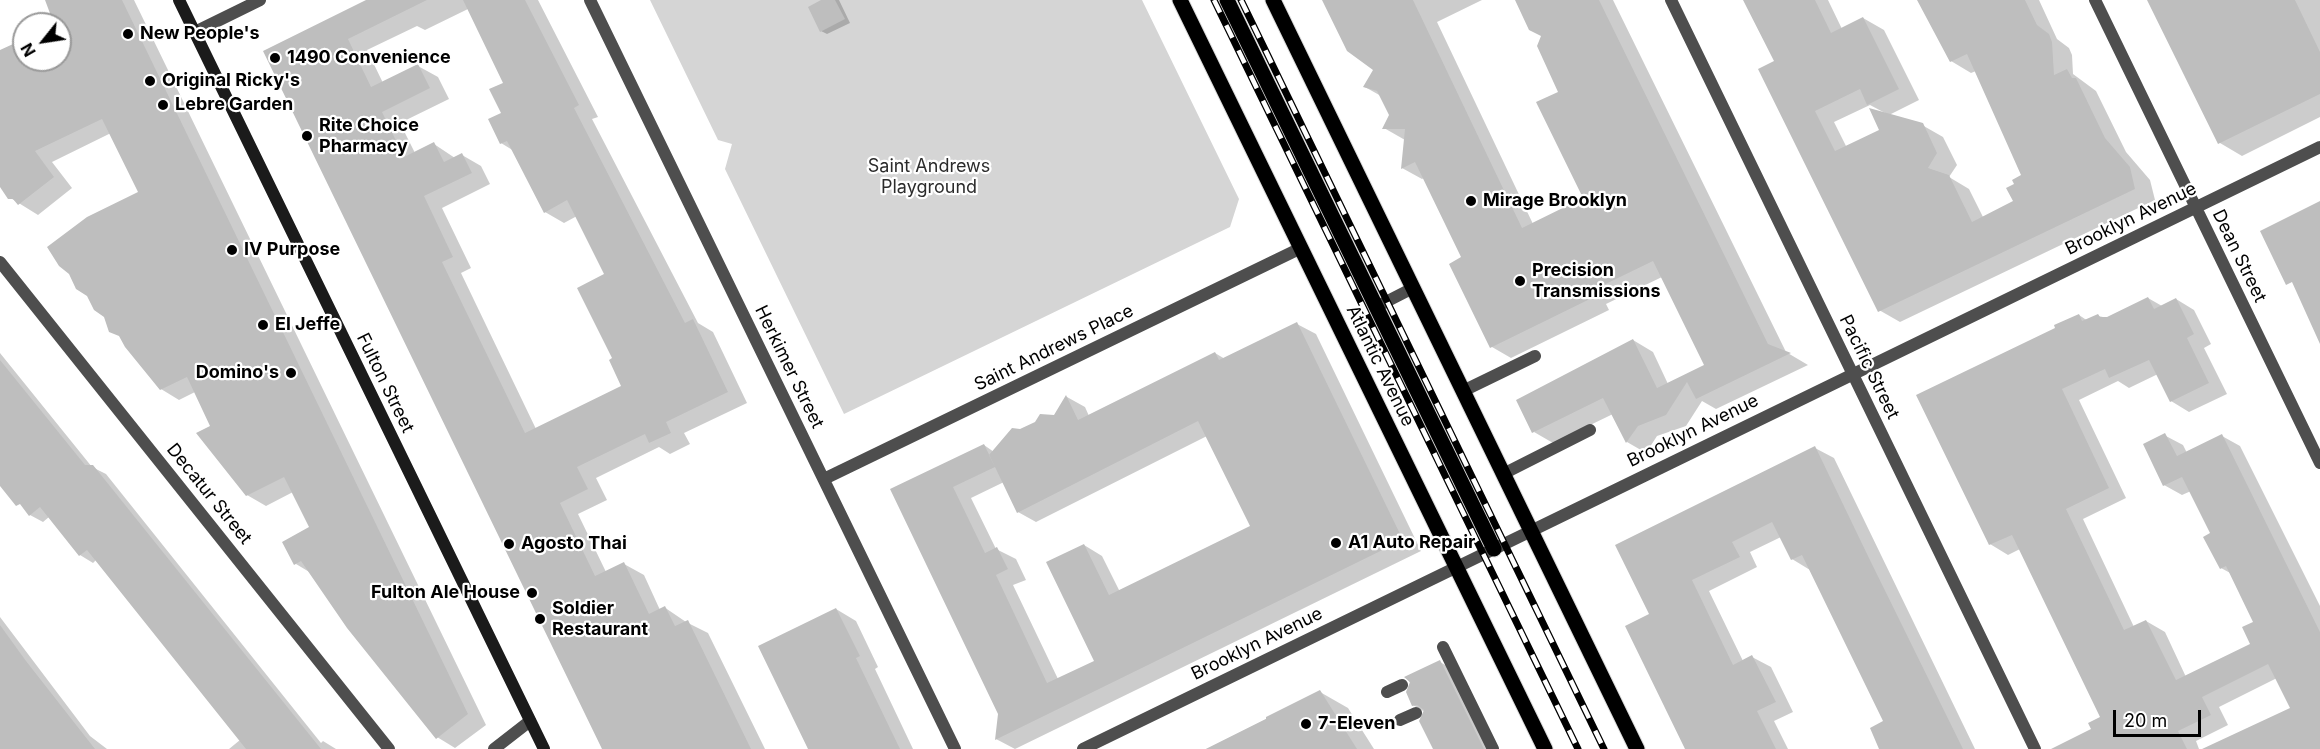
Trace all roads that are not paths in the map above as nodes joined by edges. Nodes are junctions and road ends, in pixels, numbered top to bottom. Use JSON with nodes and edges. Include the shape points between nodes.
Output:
{"nodes":[{"id":1,"x":179,"y":0,"type":"edge"},
{"id":2,"x":260,"y":0,"type":"edge"},
{"id":3,"x":591,"y":0,"type":"edge"},
{"id":4,"x":1180,"y":0,"type":"edge"},
{"id":5,"x":1227,"y":0,"type":"edge"},
{"id":6,"x":1273,"y":0,"type":"edge"},
{"id":7,"x":1671,"y":0,"type":"edge"},
{"id":8,"x":2095,"y":0,"type":"edge"},
{"id":9,"x":195,"y":33,"type":"junction"},
{"id":10,"x":2320,"y":147,"type":"edge"},
{"id":11,"x":2196,"y":207,"type":"junction"},
{"id":12,"x":1301,"y":248,"type":"junction"},
{"id":13,"x":0,"y":262,"type":"edge"},
{"id":14,"x":1413,"y":288,"type":"junction"},
{"id":15,"x":1376,"y":307,"type":"junction"},
{"id":16,"x":1535,"y":356,"type":"dead end"},
{"id":17,"x":1852,"y":374,"type":"junction"},
{"id":18,"x":1463,"y":391,"type":"junction"},
{"id":19,"x":1590,"y":430,"type":"dead end"},
{"id":20,"x":2320,"y":463,"type":"edge"},
{"id":21,"x":1503,"y":474,"type":"junction"},
{"id":22,"x":824,"y":479,"type":"junction"},
{"id":23,"x":1531,"y":531,"type":"junction"},
{"id":24,"x":1494,"y":549,"type":"junction"},
{"id":25,"x":1455,"y":567,"type":"junction"},
{"id":26,"x":1443,"y":647,"type":"dead end"},
{"id":27,"x":1402,"y":685,"type":"dead end"},
{"id":28,"x":1387,"y":692,"type":"dead end"},
{"id":29,"x":1416,"y":713,"type":"dead end"},
{"id":30,"x":1400,"y":720,"type":"dead end"},
{"id":31,"x":530,"y":721,"type":"junction"},
{"id":32,"x":389,"y":749,"type":"edge"},
{"id":33,"x":494,"y":749,"type":"edge"},
{"id":34,"x":544,"y":749,"type":"edge"},
{"id":35,"x":955,"y":749,"type":"edge"},
{"id":36,"x":1083,"y":749,"type":"edge"},
{"id":37,"x":1493,"y":749,"type":"edge"},
{"id":38,"x":1545,"y":749,"type":"edge"},
{"id":39,"x":1637,"y":749,"type":"edge"},
{"id":40,"x":2035,"y":749,"type":"edge"}],
"edges":[{"from":1,"to":9,"type":"main road","name":"Fulton Street"},
{"from":2,"to":9,"type":"street"},
{"from":3,"to":22,"type":"street","name":"Herkimer Street"},
{"from":4,"to":12,"type":"main road","name":"Atlantic Avenue"},
{"from":5,"to":15,"type":"main road"},
{"from":6,"to":14,"type":"main road"},
{"from":7,"to":17,"type":"street","name":"Pacific Street"},
{"from":8,"to":11,"type":"street","name":"Dean Street"},
{"from":9,"to":31,"type":"main road","name":"Fulton Street"},
{"from":10,"to":11,"type":"street","name":"Brooklyn Avenue"},
{"from":11,"to":17,"type":"street","name":"Brooklyn Avenue"},
{"from":11,"to":20,"type":"street","name":"Dean Street"},
{"from":12,"to":22,"type":"street","name":"Saint Andrews Place"},
{"from":12,"to":25,"type":"main road","name":"Atlantic Avenue"},
{"from":13,"to":32,"type":"street","name":"Decatur Street"},
{"from":14,"to":15,"type":"street"},
{"from":14,"to":18,"type":"main road"},
{"from":15,"to":24,"type":"main road"},
{"from":16,"to":18,"type":"street"},
{"from":17,"to":23,"type":"street","name":"Brooklyn Avenue"},
{"from":17,"to":40,"type":"street","name":"Pacific Street"},
{"from":18,"to":21,"type":"main road"},
{"from":19,"to":21,"type":"street"},
{"from":21,"to":23,"type":"main road"},
{"from":22,"to":35,"type":"street","name":"Herkimer Street"},
{"from":23,"to":24,"type":"street","name":"Brooklyn Avenue"},
{"from":23,"to":39,"type":"main road"},
{"from":24,"to":25,"type":"street","name":"Brooklyn Avenue"},
{"from":25,"to":36,"type":"street","name":"Brooklyn Avenue"},
{"from":25,"to":38,"type":"main road","name":"Atlantic Avenue"},
{"from":26,"to":37,"type":"street","via":[[1446,663],[1478,728]]},
{"from":27,"to":28,"type":"street"},
{"from":29,"to":30,"type":"street"},
{"from":31,"to":33,"type":"street"},
{"from":31,"to":34,"type":"main road","name":"Fulton Street"}]}
